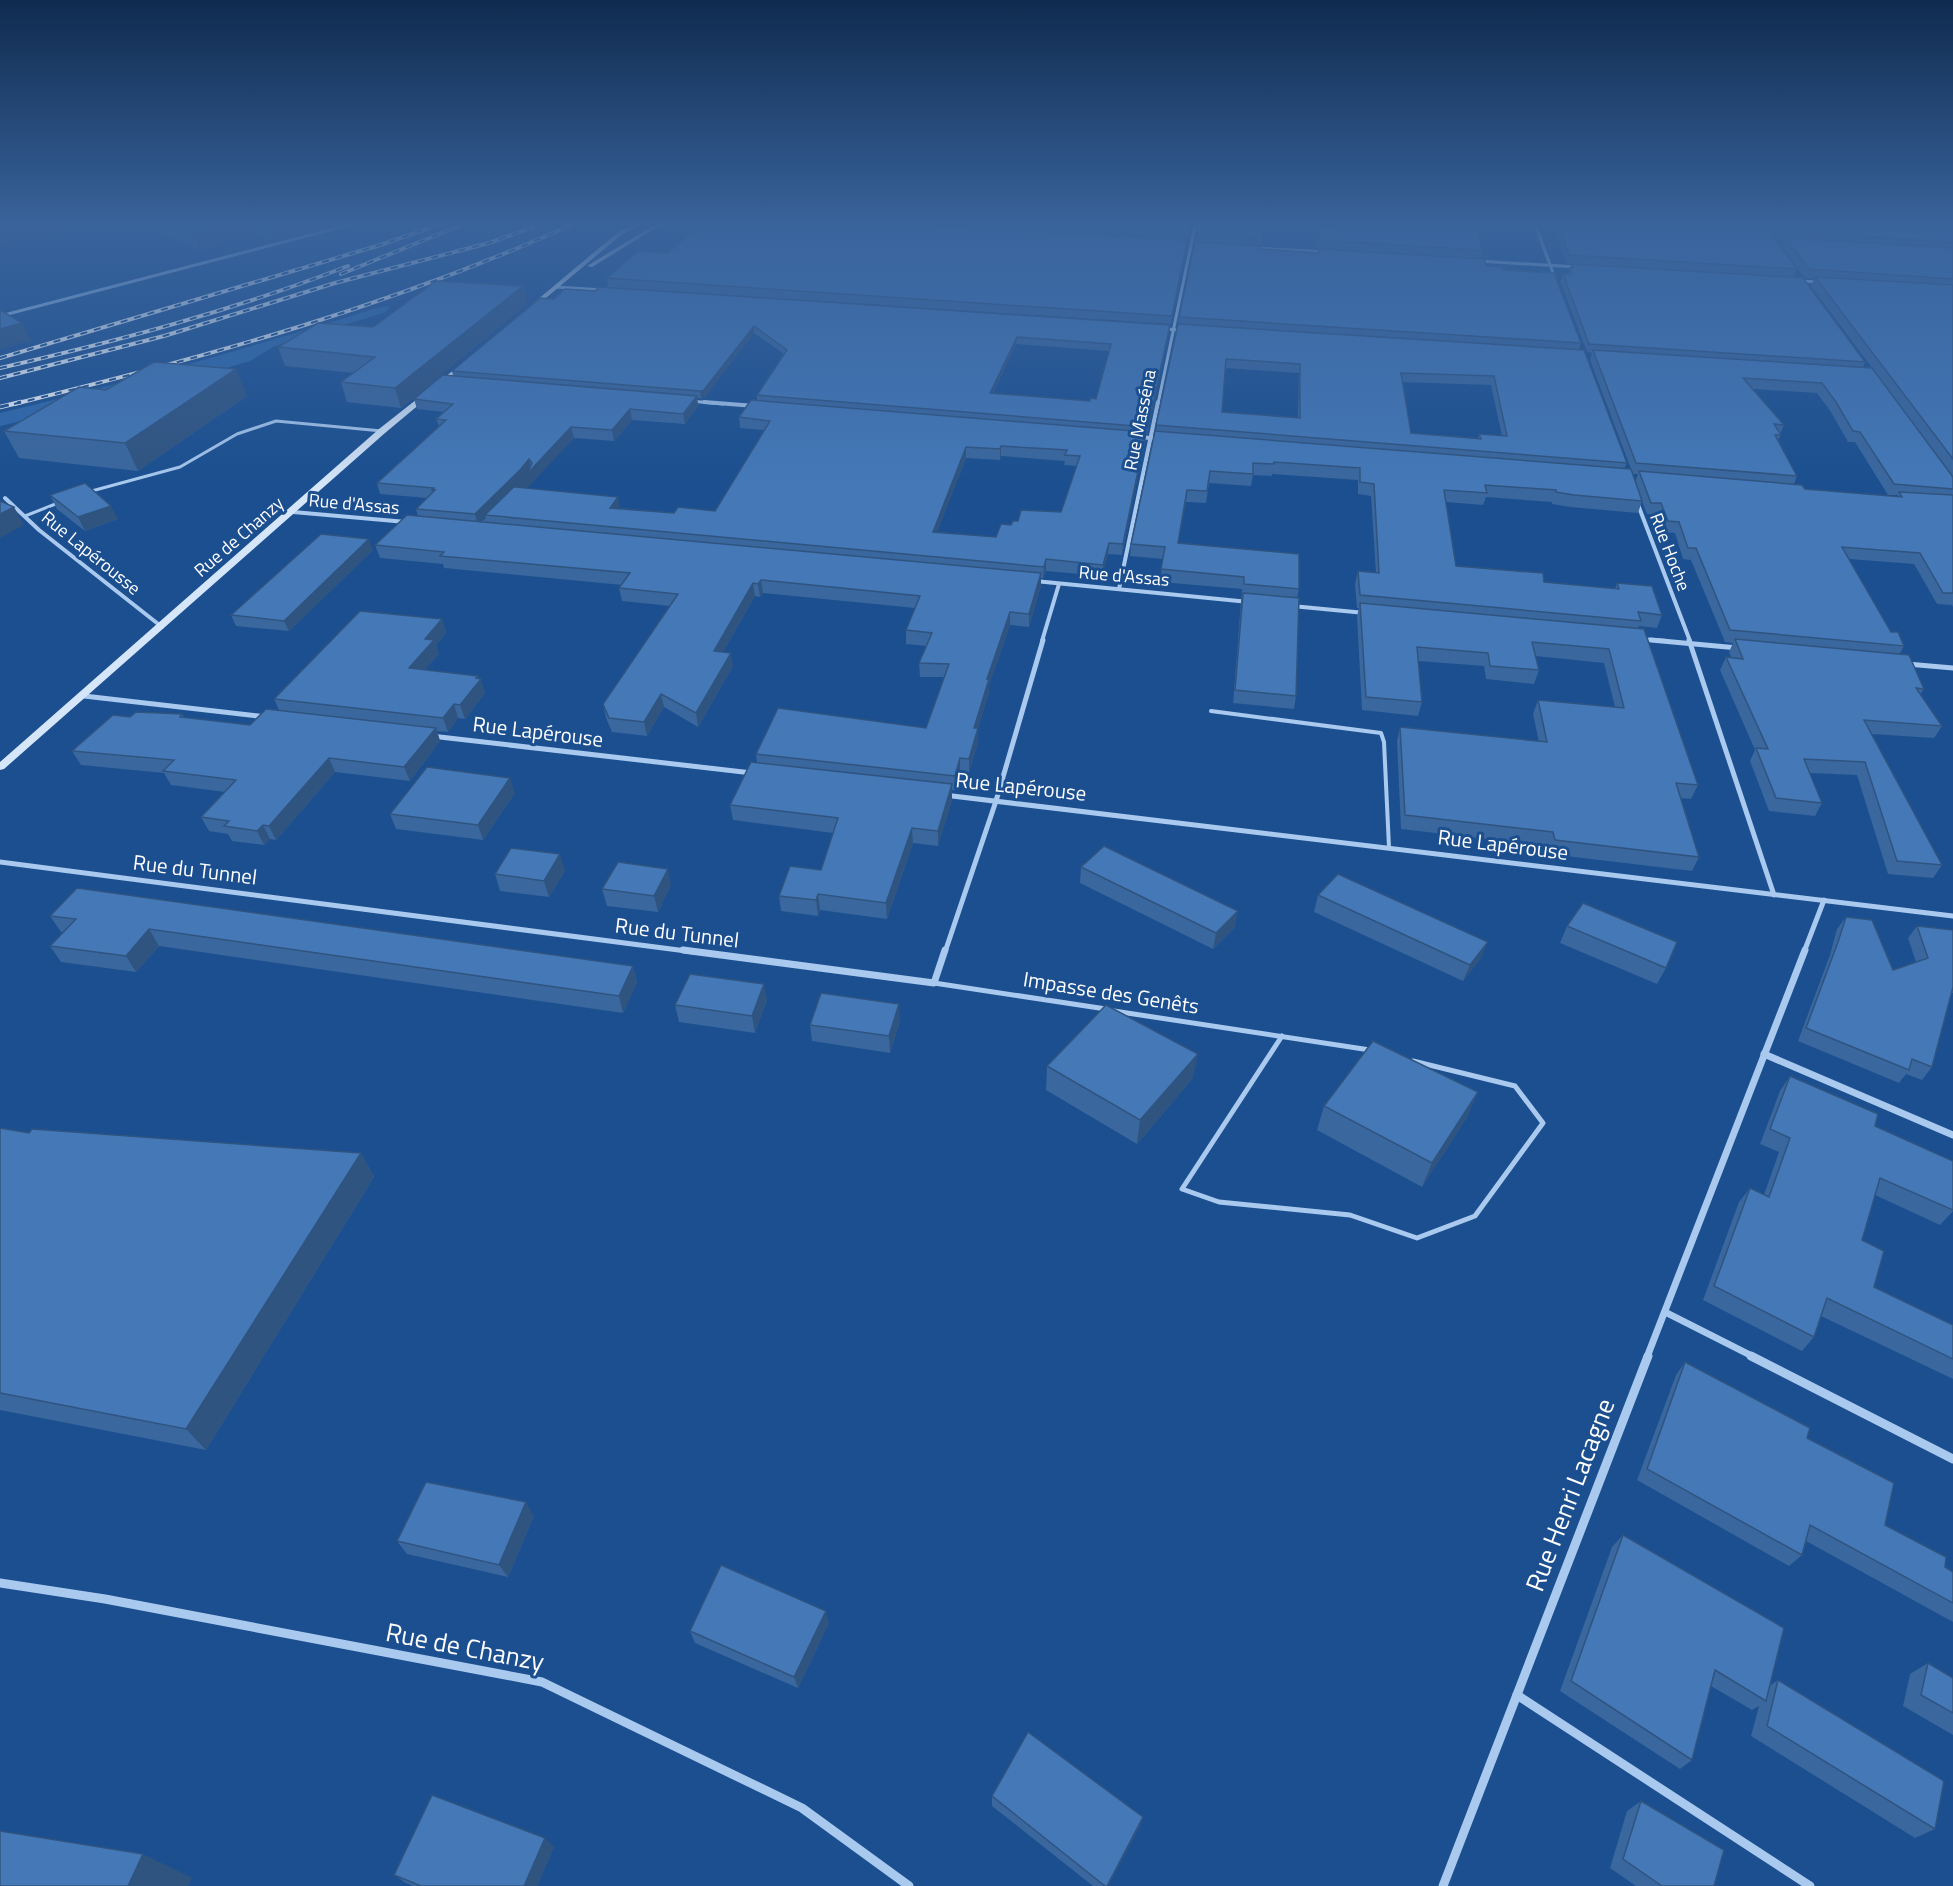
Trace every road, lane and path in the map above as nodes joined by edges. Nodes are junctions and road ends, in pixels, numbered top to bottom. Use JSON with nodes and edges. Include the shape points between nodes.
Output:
{"nodes":[{"id":1,"x":27,"y":309,"type":"edge"},
{"id":2,"x":530,"y":309,"type":"edge"},
{"id":3,"x":1176,"y":309,"type":"edge"},
{"id":4,"x":0,"y":316,"type":"edge"},
{"id":5,"x":522,"y":316,"type":"edge"},
{"id":6,"x":1160,"y":328,"type":"edge"},
{"id":7,"x":1172,"y":329,"type":"junction"},
{"id":8,"x":1195,"y":331,"type":"edge"},
{"id":9,"x":470,"y":359,"type":"edge"},
{"id":10,"x":444,"y":381,"type":"junction"},
{"id":11,"x":456,"y":382,"type":"edge"},
{"id":12,"x":680,"y":400,"type":"edge"},
{"id":13,"x":763,"y":406,"type":"edge"},
{"id":14,"x":382,"y":432,"type":"junction"},
{"id":15,"x":1128,"y":436,"type":"edge"},
{"id":16,"x":1151,"y":438,"type":"junction"},
{"id":17,"x":1163,"y":439,"type":"edge"},
{"id":18,"x":82,"y":493,"type":"edge"},
{"id":19,"x":5,"y":498,"type":"dead end"},
{"id":20,"x":1636,"y":499,"type":"edge"},
{"id":21,"x":63,"y":501,"type":"edge"},
{"id":22,"x":293,"y":512,"type":"junction"},
{"id":23,"x":25,"y":516,"type":"junction"},
{"id":24,"x":411,"y":522,"type":"edge"},
{"id":25,"x":1024,"y":580,"type":"edge"},
{"id":26,"x":1059,"y":584,"type":"junction"},
{"id":27,"x":1119,"y":589,"type":"junction"},
{"id":28,"x":1262,"y":603,"type":"edge"},
{"id":29,"x":1285,"y":605,"type":"edge"},
{"id":30,"x":1369,"y":613,"type":"edge"},
{"id":31,"x":162,"y":627,"type":"junction"},
{"id":32,"x":1631,"y":638,"type":"edge"},
{"id":33,"x":1690,"y":644,"type":"junction"},
{"id":34,"x":1748,"y":649,"type":"edge"},
{"id":35,"x":1898,"y":664,"type":"edge"},
{"id":36,"x":1953,"y":668,"type":"edge"},
{"id":37,"x":84,"y":696,"type":"junction"},
{"id":38,"x":1211,"y":711,"type":"dead end"},
{"id":39,"x":278,"y":718,"type":"edge"},
{"id":40,"x":419,"y":735,"type":"edge"},
{"id":41,"x":0,"y":767,"type":"edge"},
{"id":42,"x":760,"y":774,"type":"edge"},
{"id":43,"x":937,"y":794,"type":"edge"},
{"id":44,"x":996,"y":801,"type":"junction"},
{"id":45,"x":1389,"y":847,"type":"junction"},
{"id":46,"x":0,"y":862,"type":"edge"},
{"id":47,"x":1774,"y":895,"type":"junction"},
{"id":48,"x":1824,"y":900,"type":"junction"},
{"id":49,"x":1953,"y":916,"type":"edge"},
{"id":50,"x":934,"y":983,"type":"junction"},
{"id":51,"x":1282,"y":1036,"type":"junction"},
{"id":52,"x":1381,"y":1053,"type":"edge"},
{"id":53,"x":1764,"y":1054,"type":"junction"},
{"id":54,"x":1403,"y":1059,"type":"edge"},
{"id":55,"x":1953,"y":1135,"type":"edge"},
{"id":56,"x":1665,"y":1312,"type":"junction"},
{"id":57,"x":1953,"y":1459,"type":"edge"},
{"id":58,"x":0,"y":1582,"type":"edge"},
{"id":59,"x":1517,"y":1695,"type":"junction"},
{"id":60,"x":909,"y":1886,"type":"edge"},
{"id":61,"x":1443,"y":1886,"type":"edge"},
{"id":62,"x":1810,"y":1886,"type":"edge"}],
"edges":[{"from":1,"to":4,"type":"street"},
{"from":2,"to":5,"type":"main road"},
{"from":3,"to":7,"type":"street","name":"Rue Masséna"},
{"from":6,"to":7,"type":"street"},
{"from":7,"to":8,"type":"street"},
{"from":7,"to":16,"type":"street","name":"Rue Masséna"},
{"from":9,"to":10,"type":"main road","name":"Rue de Chanzy"},
{"from":10,"to":11,"type":"street"},
{"from":10,"to":14,"type":"main road","name":"Rue de Chanzy"},
{"from":12,"to":13,"type":"street"},
{"from":14,"to":18,"type":"lane","via":[[276,421],[237,434],[180,468]]},
{"from":14,"to":22,"type":"main road","name":"Rue de Chanzy"},
{"from":15,"to":16,"type":"street"},
{"from":16,"to":17,"type":"street"},
{"from":16,"to":27,"type":"street","name":"Rue Masséna"},
{"from":19,"to":23,"type":"street","name":"Rue Lapérousse"},
{"from":20,"to":33,"type":"street","name":"Rue Hoche"},
{"from":21,"to":23,"type":"lane"},
{"from":22,"to":24,"type":"street","name":"Rue d'Assas"},
{"from":22,"to":31,"type":"main road","name":"Rue de Chanzy"},
{"from":23,"to":31,"type":"street","name":"Rue Lapérousse"},
{"from":25,"to":26,"type":"street","name":"Rue d'Assas"},
{"from":26,"to":27,"type":"street","name":"Rue d'Assas"},
{"from":26,"to":44,"type":"street"},
{"from":27,"to":28,"type":"street","name":"Rue d'Assas"},
{"from":29,"to":30,"type":"street"},
{"from":31,"to":37,"type":"main road","name":"Rue de Chanzy"},
{"from":32,"to":33,"type":"street"},
{"from":33,"to":34,"type":"street"},
{"from":33,"to":47,"type":"street","name":"Rue Hoche"},
{"from":35,"to":36,"type":"street"},
{"from":37,"to":39,"type":"street"},
{"from":37,"to":41,"type":"main road","name":"Rue de Chanzy"},
{"from":38,"to":45,"type":"lane","via":[[1381,734]]},
{"from":40,"to":42,"type":"street","name":"Rue Lapérouse"},
{"from":43,"to":44,"type":"street","name":"Rue Lapérouse"},
{"from":44,"to":45,"type":"street","name":"Rue Lapérouse"},
{"from":44,"to":50,"type":"street"},
{"from":45,"to":47,"type":"street","name":"Rue Lapérouse"},
{"from":46,"to":50,"type":"street","name":"Rue du Tunnel"},
{"from":47,"to":48,"type":"street","name":"Rue Lapérouse"},
{"from":48,"to":49,"type":"street","name":"Rue Lapérouse"},
{"from":48,"to":53,"type":"street","name":"Rue Henri Lacagne"},
{"from":50,"to":51,"type":"lane","name":"Impasse des Genêts"},
{"from":51,"to":52,"type":"lane","name":"Impasse des Genêts"},
{"from":51,"to":54,"type":"lane","via":[[1182,1189],[1219,1202],[1350,1215],[1417,1238],[1475,1216],[1544,1123],[1515,1086]]},
{"from":53,"to":55,"type":"street"},
{"from":53,"to":56,"type":"street","name":"Rue Henri Lacagne"},
{"from":56,"to":57,"type":"street"},
{"from":56,"to":59,"type":"street","name":"Rue Henri Lacagne"},
{"from":58,"to":60,"type":"street","name":"Rue de Chanzy","via":[[542,1682],[802,1808]]},
{"from":59,"to":61,"type":"street","name":"Rue Henri Lacagne"},
{"from":59,"to":62,"type":"street"}]}
